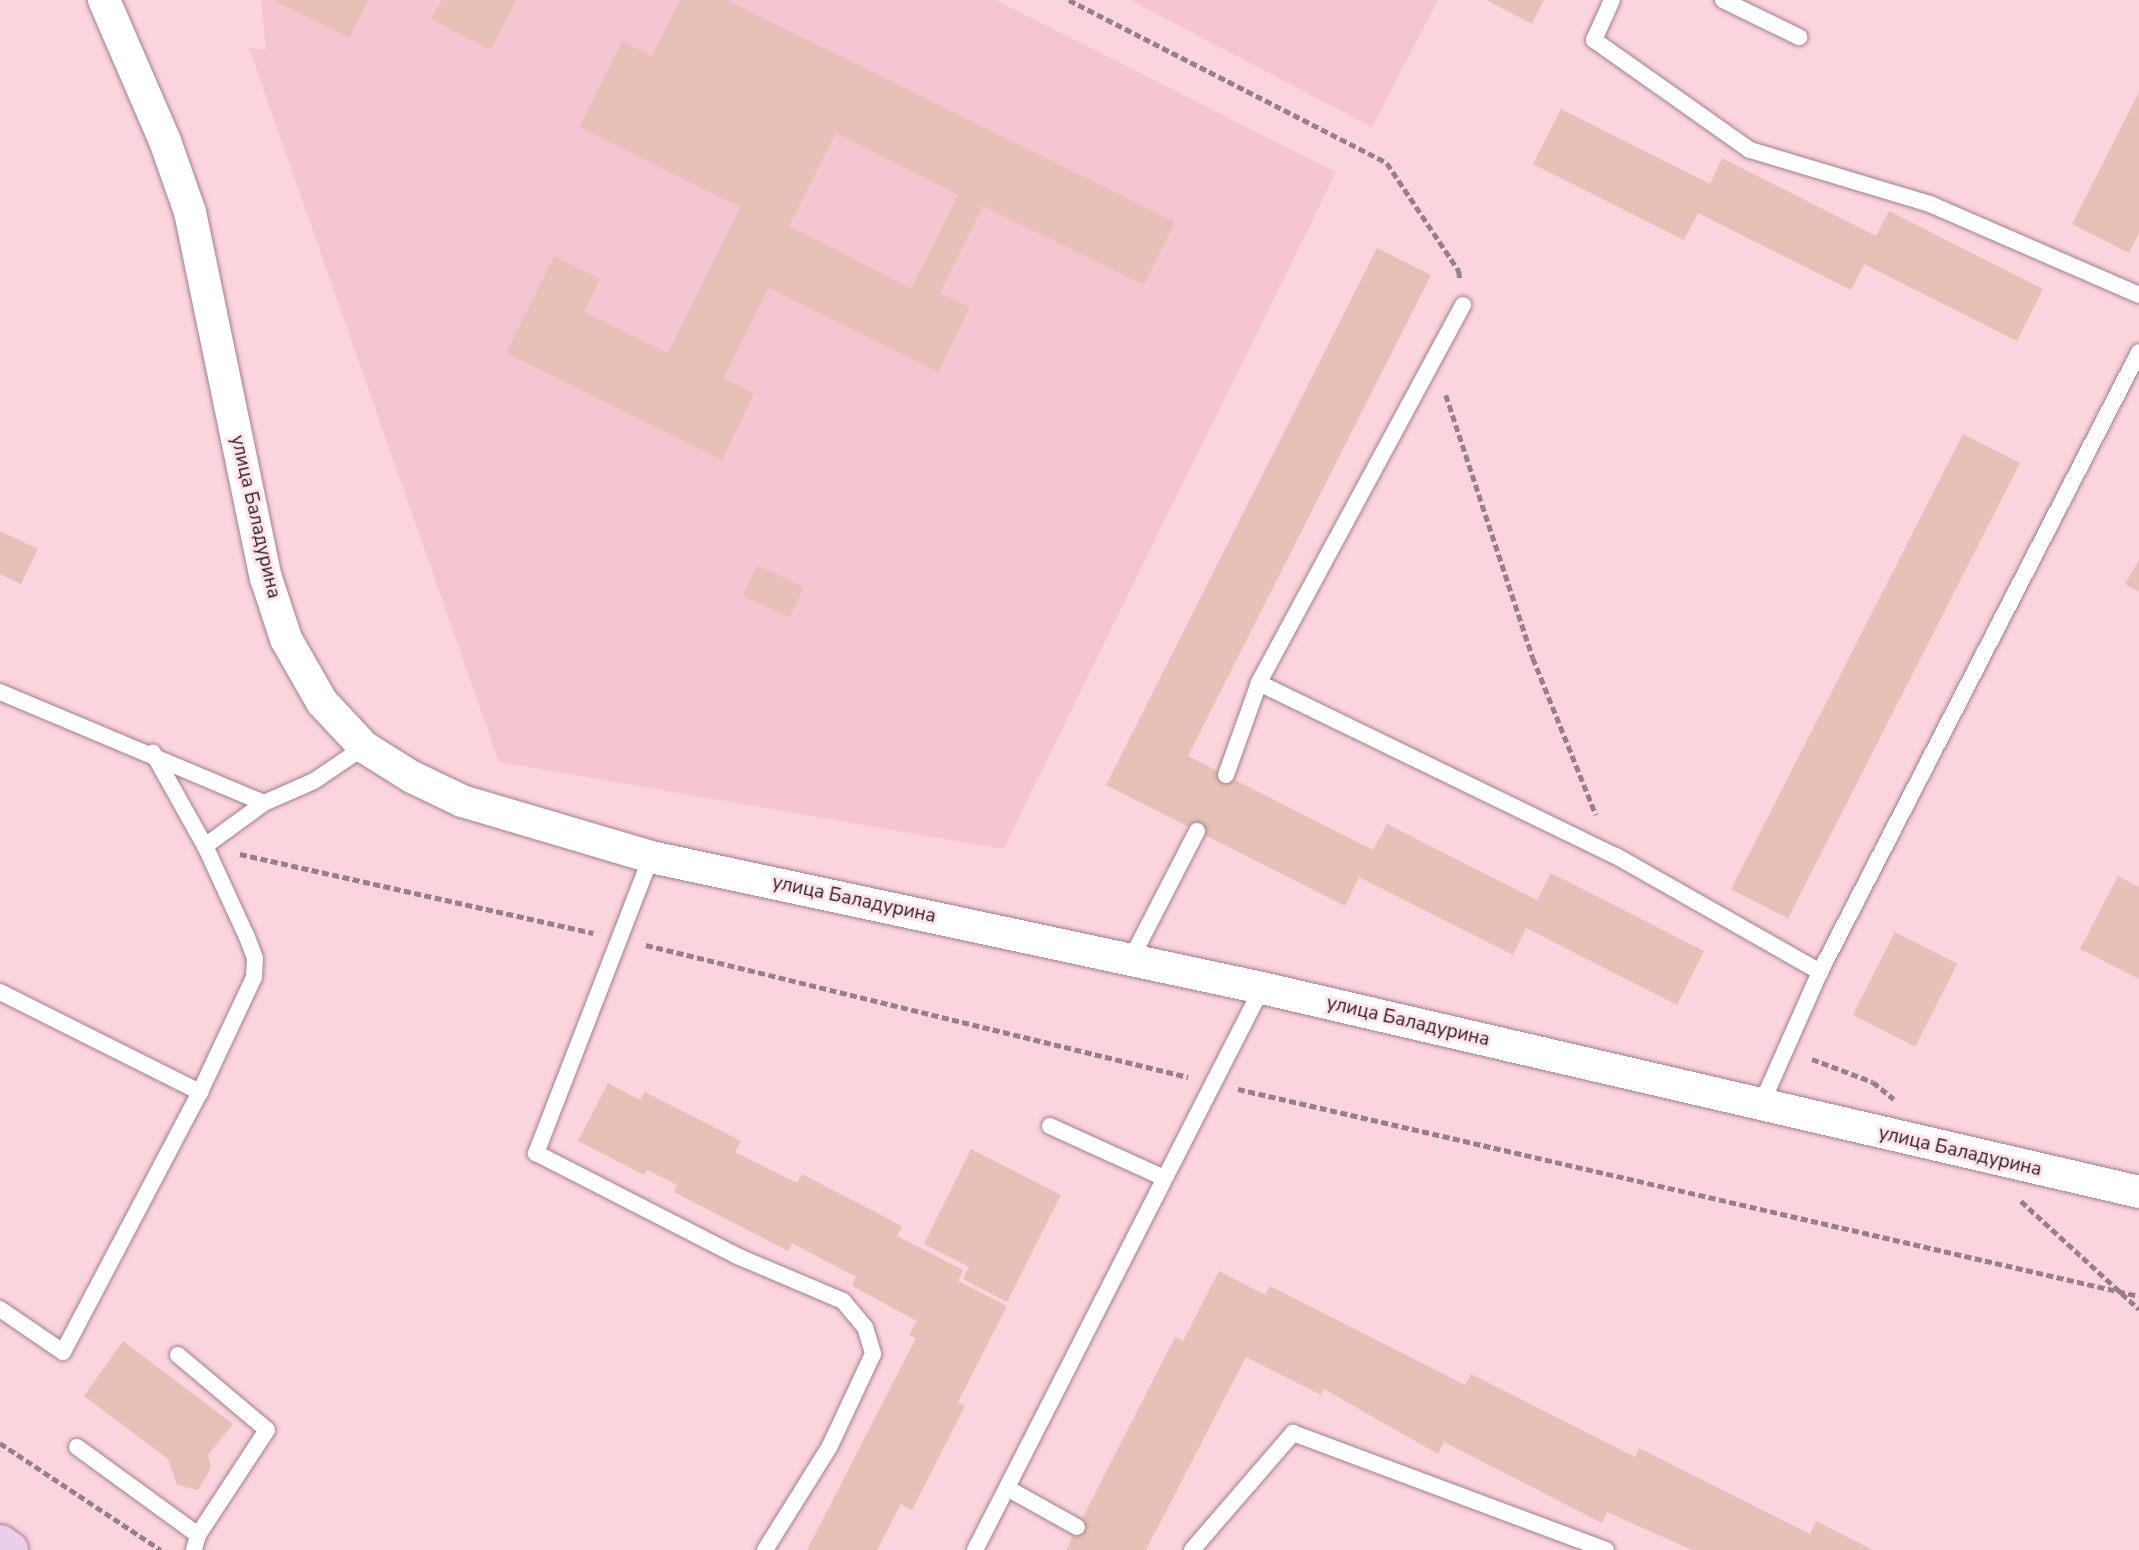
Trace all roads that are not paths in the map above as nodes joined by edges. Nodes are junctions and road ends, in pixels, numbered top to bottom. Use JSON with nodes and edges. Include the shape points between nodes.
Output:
{"nodes":[{"id":1,"x":104,"y":0,"type":"edge"},
{"id":2,"x":1612,"y":0,"type":"edge"},
{"id":3,"x":1723,"y":0,"type":"edge"},
{"id":4,"x":1799,"y":37,"type":"dead end"},
{"id":5,"x":2139,"y":295,"type":"edge"},
{"id":6,"x":1463,"y":305,"type":"road end"},
{"id":7,"x":2139,"y":352,"type":"edge"},
{"id":8,"x":1259,"y":683,"type":"junction"},
{"id":9,"x":0,"y":692,"type":"edge"},
{"id":10,"x":364,"y":747,"type":"junction"},
{"id":11,"x":153,"y":753,"type":"junction"},
{"id":12,"x":1227,"y":775,"type":"dead end"},
{"id":13,"x":264,"y":803,"type":"junction"},
{"id":14,"x":1197,"y":831,"type":"dead end"},
{"id":15,"x":205,"y":846,"type":"junction"},
{"id":16,"x":651,"y":857,"type":"junction"},
{"id":17,"x":1131,"y":959,"type":"junction"},
{"id":18,"x":1820,"y":972,"type":"junction"},
{"id":19,"x":1262,"y":988,"type":"junction"},
{"id":20,"x":0,"y":992,"type":"edge"},
{"id":21,"x":200,"y":1092,"type":"junction"},
{"id":22,"x":1761,"y":1104,"type":"junction"},
{"id":23,"x":1050,"y":1126,"type":"dead end"},
{"id":24,"x":1162,"y":1177,"type":"junction"},
{"id":25,"x":2139,"y":1192,"type":"edge"},
{"id":26,"x":0,"y":1309,"type":"edge"},
{"id":27,"x":178,"y":1355,"type":"dead end"},
{"id":28,"x":77,"y":1447,"type":"dead end"},
{"id":29,"x":1007,"y":1488,"type":"junction"},
{"id":30,"x":1077,"y":1527,"type":"dead end"},
{"id":31,"x":196,"y":1543,"type":"edge"},
{"id":32,"x":0,"y":1544,"type":"edge"},
{"id":33,"x":9,"y":1550,"type":"edge"},
{"id":34,"x":765,"y":1550,"type":"edge"},
{"id":35,"x":975,"y":1550,"type":"edge"},
{"id":36,"x":1192,"y":1550,"type":"edge"},
{"id":37,"x":1606,"y":1550,"type":"edge"}],
"edges":[{"from":1,"to":10,"type":"street","name":"улица Баладурина","via":[[166,141],[190,212],[266,578],[286,639],[322,702]]},
{"from":2,"to":5,"type":"lane","via":[[1594,40],[1750,150],[1930,204]]},
{"from":3,"to":4,"type":"lane"},
{"from":6,"to":8,"type":"lane"},
{"from":7,"to":18,"type":"lane"},
{"from":8,"to":12,"type":"lane"},
{"from":8,"to":18,"type":"lane","via":[[1616,856]]},
{"from":9,"to":11,"type":"lane"},
{"from":10,"to":13,"type":"lane","via":[[314,781]]},
{"from":10,"to":16,"type":"street","name":"улица Баладурина","via":[[462,801]]},
{"from":11,"to":13,"type":"lane"},
{"from":11,"to":15,"type":"lane"},
{"from":13,"to":15,"type":"lane"},
{"from":14,"to":17,"type":"lane"},
{"from":15,"to":21,"type":"lane","via":[[255,958],[254,977]]},
{"from":16,"to":17,"type":"street","name":"улица Баладурина"},
{"from":16,"to":34,"type":"lane","via":[[536,1153],[737,1256],[843,1301],[865,1327],[873,1354],[830,1446]]},
{"from":17,"to":19,"type":"street","name":"улица Баладурина"},
{"from":18,"to":22,"type":"lane"},
{"from":19,"to":22,"type":"street","name":"улица Баладурина"},
{"from":19,"to":24,"type":"lane"},
{"from":20,"to":21,"type":"lane"},
{"from":21,"to":26,"type":"lane","via":[[63,1352]]},
{"from":22,"to":25,"type":"street","name":"улица Баладурина"},
{"from":23,"to":24,"type":"lane"},
{"from":24,"to":29,"type":"lane"},
{"from":27,"to":31,"type":"lane","via":[[267,1430]]},
{"from":28,"to":31,"type":"lane"},
{"from":29,"to":30,"type":"lane"},
{"from":29,"to":35,"type":"lane"},
{"from":32,"to":33,"type":"main road"},
{"from":36,"to":37,"type":"lane","via":[[1293,1433]]}]}
